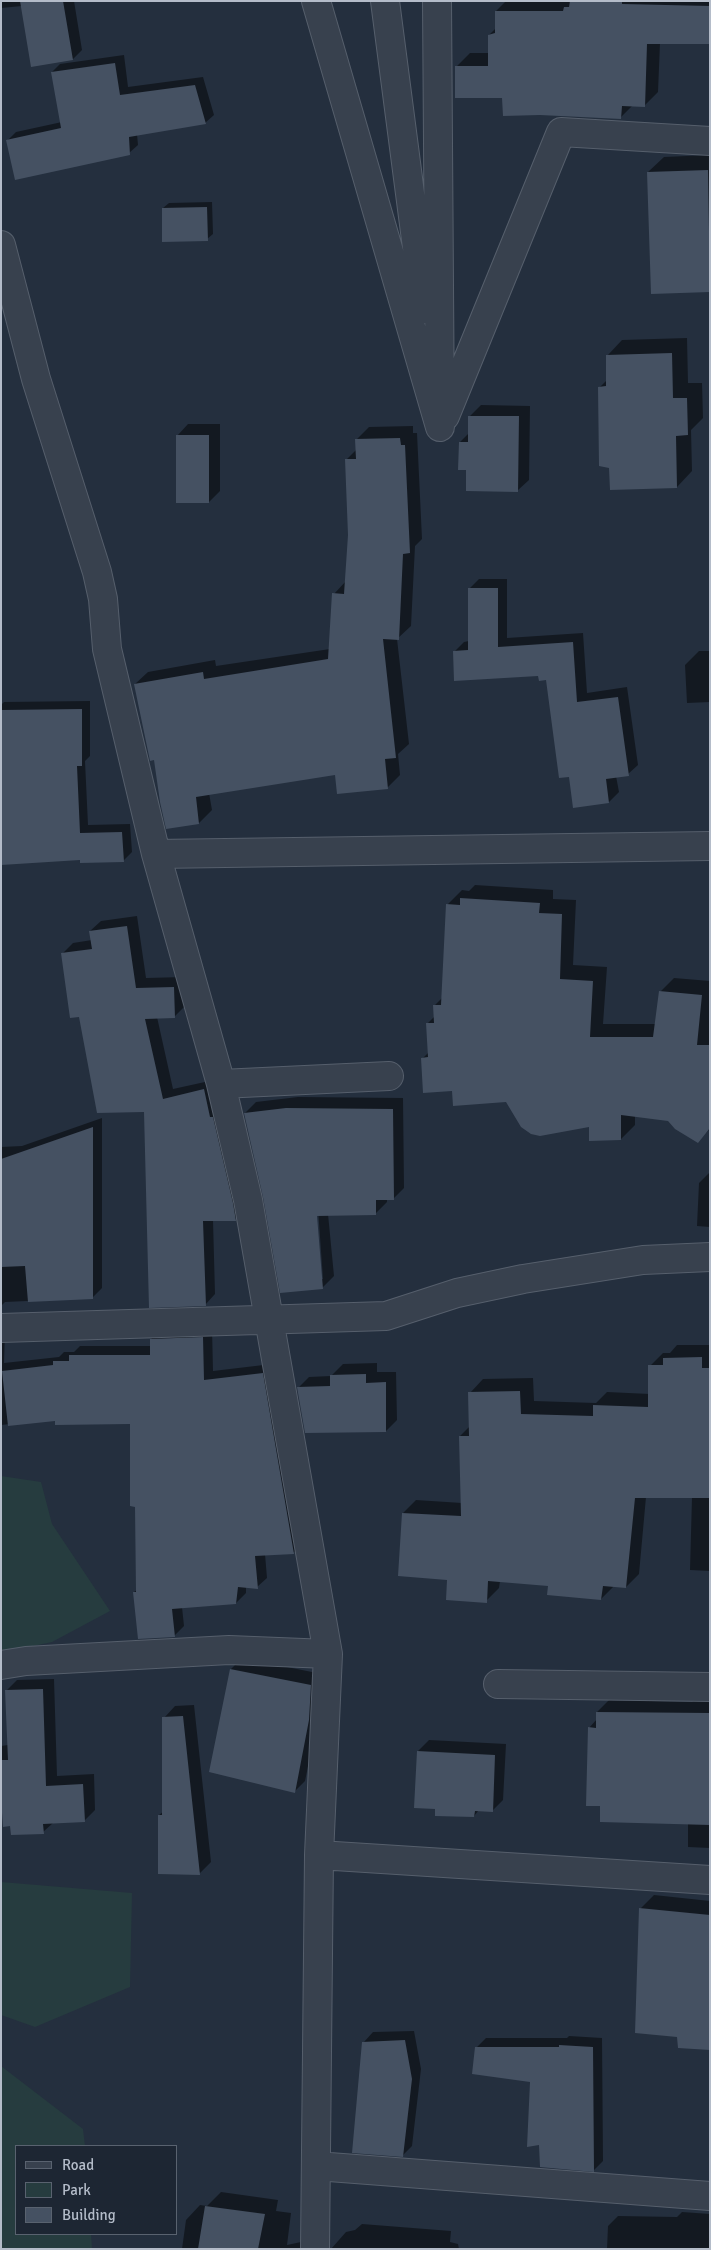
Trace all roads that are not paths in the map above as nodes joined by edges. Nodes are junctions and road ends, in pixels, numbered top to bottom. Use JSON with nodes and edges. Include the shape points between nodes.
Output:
{"nodes":[{"id":1,"x":316,"y":1,"type":"edge"},
{"id":2,"x":385,"y":1,"type":"edge"},
{"id":3,"x":437,"y":1,"type":"edge"},
{"id":4,"x":710,"y":141,"type":"edge"},
{"id":5,"x":1,"y":245,"type":"edge"},
{"id":6,"x":440,"y":427,"type":"junction"},
{"id":7,"x":710,"y":846,"type":"edge"},
{"id":8,"x":156,"y":854,"type":"junction"},
{"id":9,"x":389,"y":1076,"type":"dead end"},
{"id":10,"x":221,"y":1084,"type":"junction"},
{"id":11,"x":710,"y":1257,"type":"edge"},
{"id":12,"x":268,"y":1319,"type":"junction"},
{"id":13,"x":1,"y":1328,"type":"edge"},
{"id":14,"x":328,"y":1654,"type":"junction"},
{"id":15,"x":1,"y":1665,"type":"edge"},
{"id":16,"x":498,"y":1684,"type":"dead end"},
{"id":17,"x":710,"y":1687,"type":"edge"},
{"id":18,"x":319,"y":1855,"type":"junction"},
{"id":19,"x":710,"y":1880,"type":"edge"},
{"id":20,"x":316,"y":2166,"type":"junction"},
{"id":21,"x":710,"y":2196,"type":"edge"},
{"id":22,"x":315,"y":2249,"type":"edge"}],
"edges":[{"from":1,"to":6,"type":"street"},
{"from":2,"to":6,"type":"street"},
{"from":3,"to":6,"type":"street"},
{"from":4,"to":6,"type":"street","via":[[561,132]]},
{"from":5,"to":8,"type":"street","via":[[36,379],[97,572],[107,649]]},
{"from":7,"to":8,"type":"street"},
{"from":8,"to":10,"type":"street"},
{"from":9,"to":10,"type":"street"},
{"from":10,"to":12,"type":"street","via":[[248,1200]]},
{"from":11,"to":12,"type":"street","via":[[643,1260],[523,1279],[457,1293],[386,1316]]},
{"from":12,"to":13,"type":"street"},
{"from":12,"to":14,"type":"street"},
{"from":14,"to":15,"type":"street","via":[[229,1650]]},
{"from":14,"to":18,"type":"street"},
{"from":16,"to":17,"type":"street"},
{"from":18,"to":19,"type":"street"},
{"from":18,"to":20,"type":"street"},
{"from":20,"to":21,"type":"street"},
{"from":20,"to":22,"type":"street"}]}
